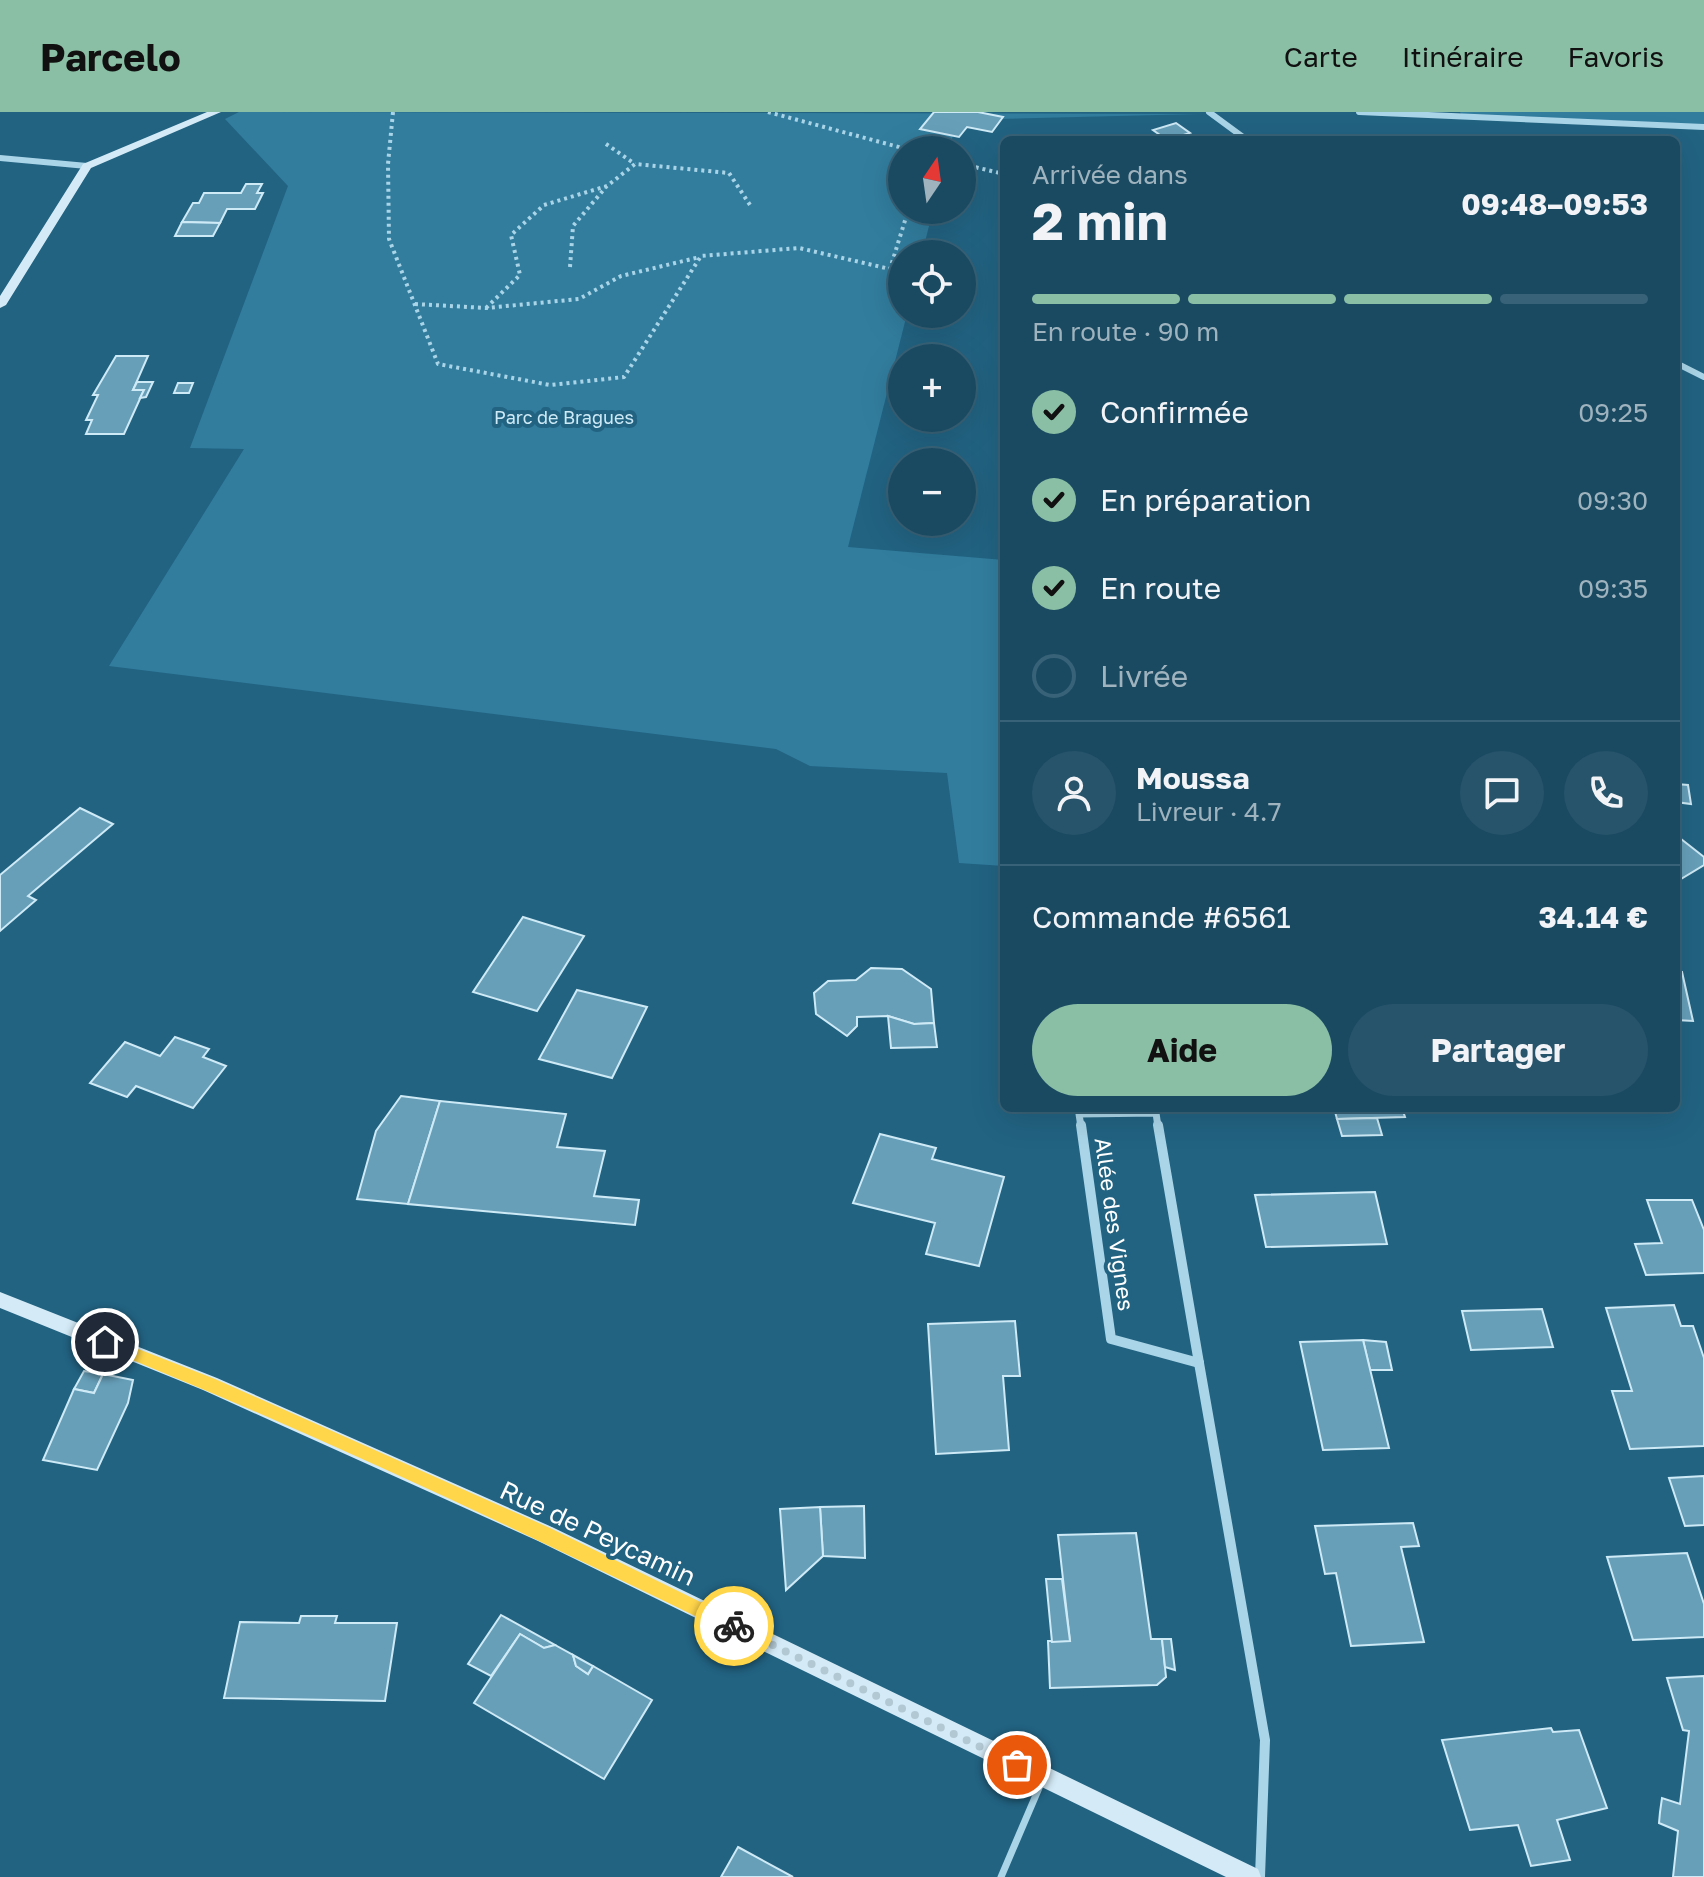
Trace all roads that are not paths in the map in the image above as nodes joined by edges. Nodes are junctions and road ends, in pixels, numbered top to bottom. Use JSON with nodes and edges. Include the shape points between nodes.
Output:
{"nodes":[{"id":1,"x":216,"y":112,"type":"edge"},
{"id":2,"x":1209,"y":112,"type":"edge"},
{"id":3,"x":1359,"y":112,"type":"edge"},
{"id":4,"x":1704,"y":127,"type":"edge"},
{"id":5,"x":1242,"y":136,"type":"edge"},
{"id":6,"x":0,"y":158,"type":"edge"},
{"id":7,"x":87,"y":166,"type":"junction"},
{"id":8,"x":0,"y":305,"type":"edge"},
{"id":9,"x":1680,"y":365,"type":"edge"},
{"id":10,"x":1704,"y":377,"type":"edge"},
{"id":11,"x":0,"y":1300,"type":"edge"},
{"id":12,"x":1200,"y":1363,"type":"junction"},
{"id":13,"x":1044,"y":1778,"type":"junction"},
{"id":14,"x":1001,"y":1877,"type":"edge"},
{"id":15,"x":1250,"y":1877,"type":"edge"},
{"id":16,"x":1260,"y":1877,"type":"edge"}],
"edges":[{"from":1,"to":7,"type":"street"},
{"from":2,"to":5,"type":"street"},
{"from":3,"to":4,"type":"street"},
{"from":6,"to":7,"type":"street"},
{"from":7,"to":8,"type":"street"},
{"from":9,"to":10,"type":"street"},
{"from":11,"to":13,"type":"street","name":"Rue de Peycamin","via":[[210,1384],[545,1534]]},
{"from":12,"to":12,"type":"street","name":"Allée des Vignes","via":[[1156,1113],[1079,1114],[1111,1339]]},
{"from":12,"to":16,"type":"street","name":"Allée des Vignes","via":[[1265,1740]]},
{"from":13,"to":14,"type":"lane"},
{"from":13,"to":15,"type":"street","name":"Rue de Peycamin"}]}
